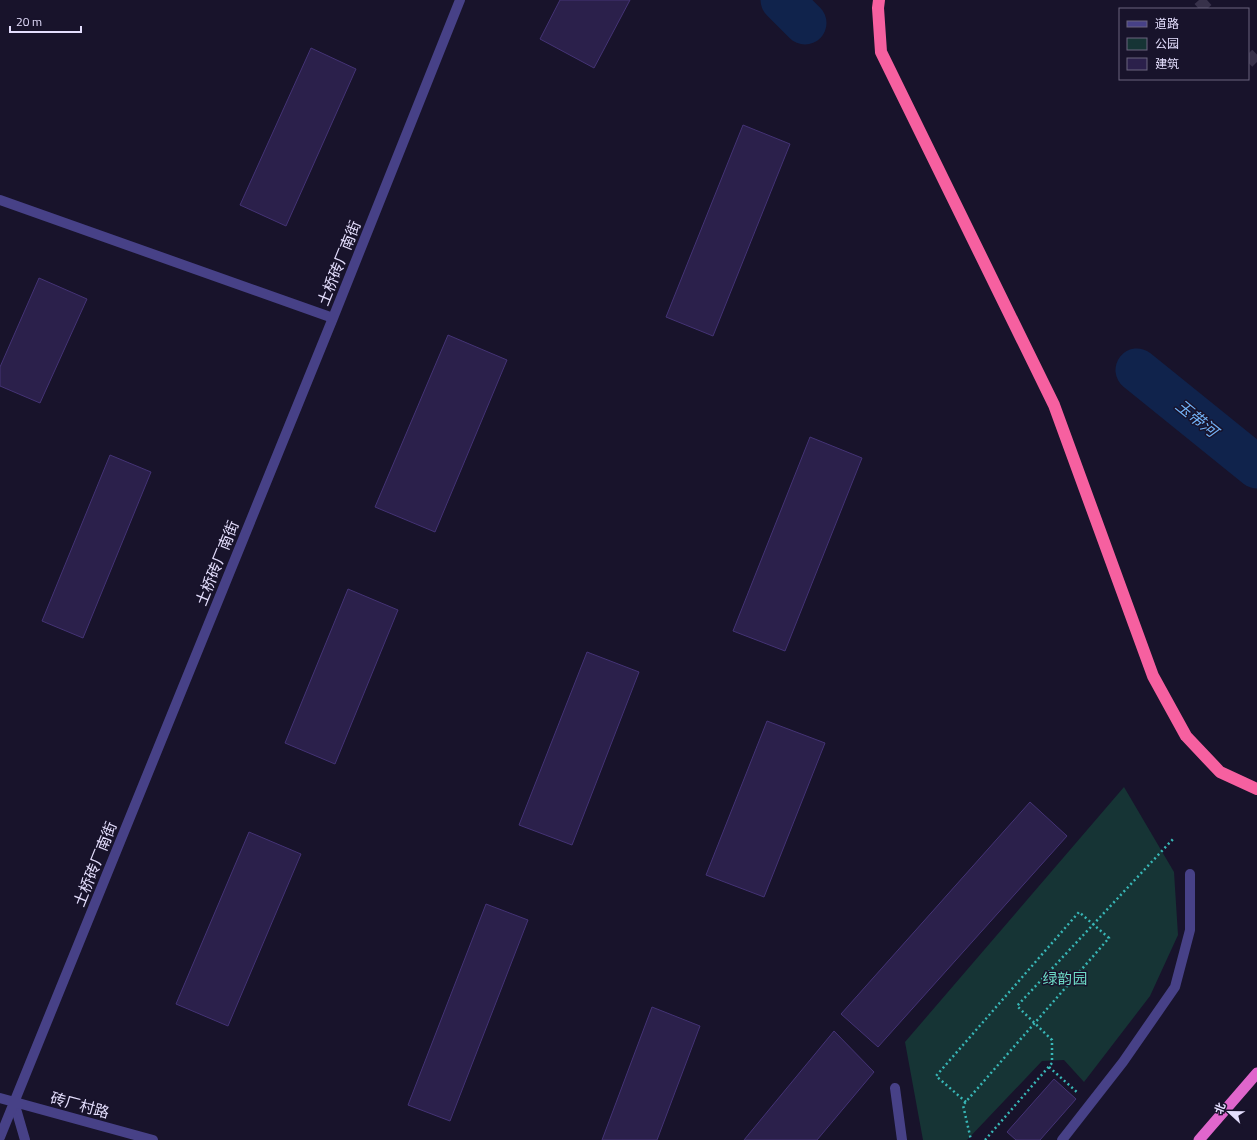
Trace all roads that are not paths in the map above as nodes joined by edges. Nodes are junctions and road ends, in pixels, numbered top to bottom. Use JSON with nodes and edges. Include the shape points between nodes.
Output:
{"nodes":[{"id":1,"x":460,"y":0,"type":"edge"},
{"id":2,"x":879,"y":0,"type":"edge"},
{"id":3,"x":0,"y":200,"type":"edge"},
{"id":4,"x":333,"y":318,"type":"junction"},
{"id":5,"x":1257,"y":789,"type":"edge"},
{"id":6,"x":1190,"y":874,"type":"dead end"},
{"id":7,"x":1257,"y":1073,"type":"edge"},
{"id":8,"x":895,"y":1088,"type":"dead end"},
{"id":9,"x":0,"y":1098,"type":"edge"},
{"id":10,"x":14,"y":1102,"type":"junction"},
{"id":11,"x":0,"y":1138,"type":"edge"},
{"id":12,"x":25,"y":1140,"type":"edge"},
{"id":13,"x":153,"y":1140,"type":"edge"},
{"id":14,"x":902,"y":1140,"type":"edge"},
{"id":15,"x":1062,"y":1140,"type":"edge"},
{"id":16,"x":1199,"y":1140,"type":"edge"}],
"edges":[{"from":1,"to":4,"type":"street","name":"土桥砖厂南街"},
{"from":2,"to":5,"type":"highway","via":[[881,52],[1054,405],[1152,676],[1186,736],[1220,772]]},
{"from":3,"to":4,"type":"street"},
{"from":4,"to":10,"type":"street","name":"土桥砖厂南街"},
{"from":6,"to":15,"type":"street","via":[[1190,930],[1175,987],[1123,1062]]},
{"from":7,"to":16,"type":"highway"},
{"from":8,"to":14,"type":"street"},
{"from":9,"to":10,"type":"street","name":"砖厂村路"},
{"from":10,"to":11,"type":"street","name":"土桥砖厂南街"},
{"from":10,"to":12,"type":"street"},
{"from":10,"to":13,"type":"street","name":"砖厂村路"}]}
